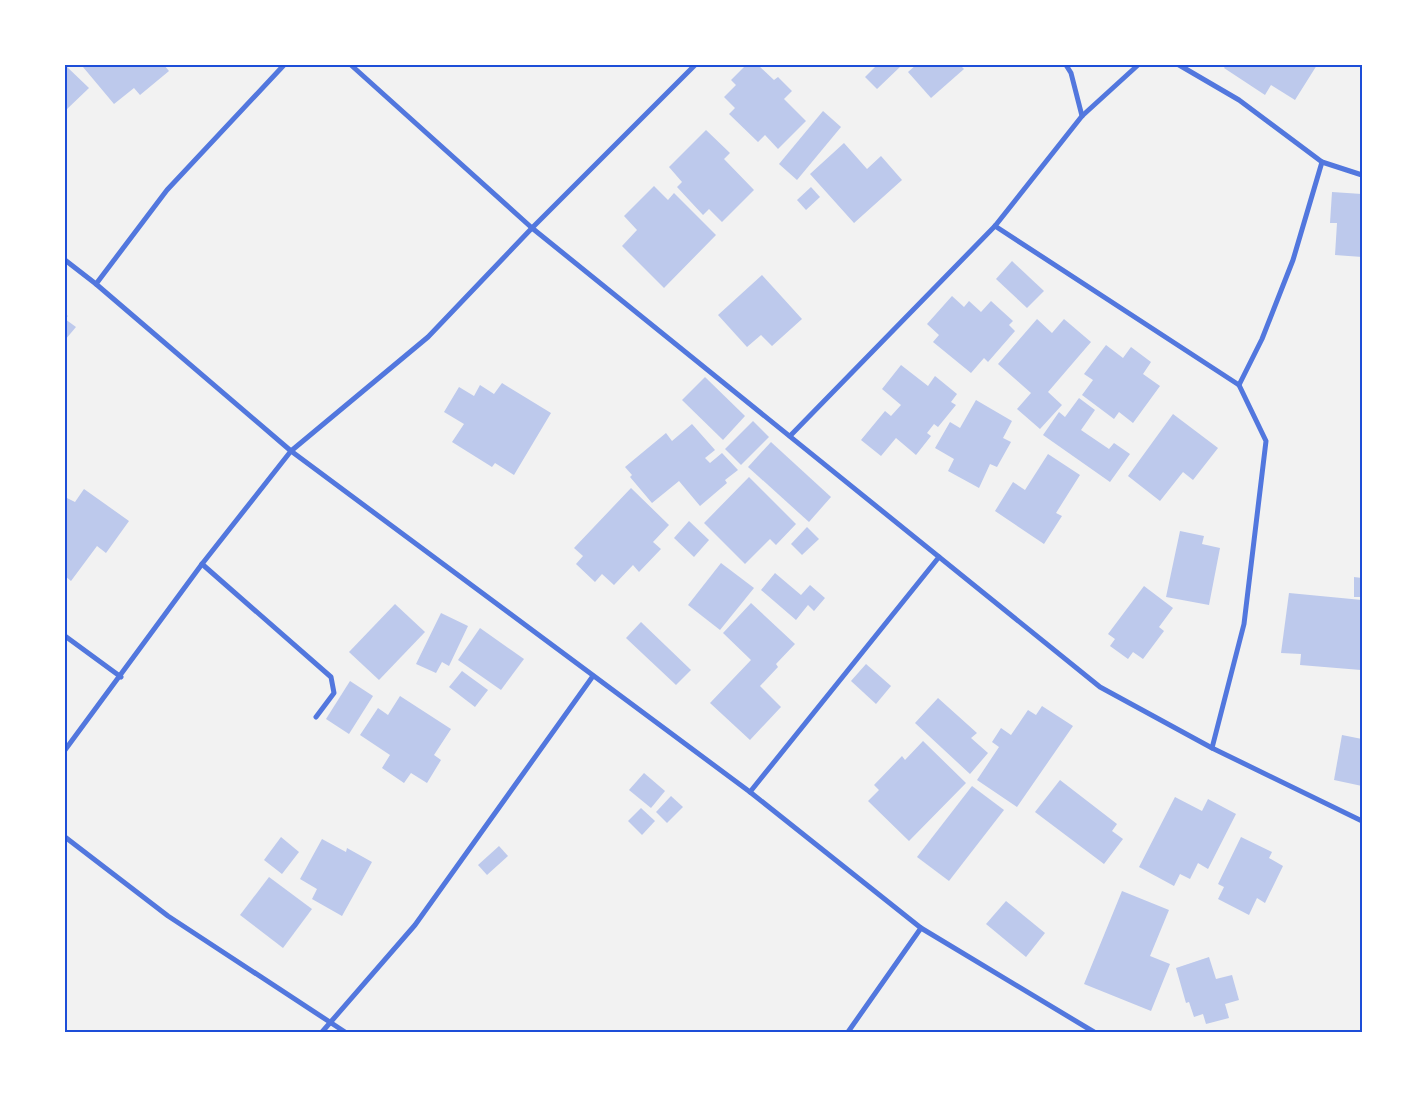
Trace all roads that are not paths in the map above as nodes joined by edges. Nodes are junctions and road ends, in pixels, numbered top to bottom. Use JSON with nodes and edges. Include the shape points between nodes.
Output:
{"nodes":[{"id":1,"x":284,"y":65,"type":"edge"},
{"id":2,"x":351,"y":65,"type":"edge"},
{"id":3,"x":695,"y":65,"type":"edge"},
{"id":4,"x":1066,"y":65,"type":"edge"},
{"id":5,"x":1138,"y":65,"type":"edge"},
{"id":6,"x":1179,"y":65,"type":"edge"},
{"id":7,"x":1082,"y":116,"type":"junction"},
{"id":8,"x":1322,"y":162,"type":"junction"},
{"id":9,"x":1362,"y":175,"type":"edge"},
{"id":10,"x":995,"y":226,"type":"junction"},
{"id":11,"x":532,"y":228,"type":"junction"},
{"id":12,"x":65,"y":260,"type":"edge"},
{"id":13,"x":96,"y":284,"type":"junction"},
{"id":14,"x":1239,"y":385,"type":"junction"},
{"id":15,"x":790,"y":436,"type":"junction"},
{"id":16,"x":291,"y":451,"type":"junction"},
{"id":17,"x":939,"y":558,"type":"junction"},
{"id":18,"x":202,"y":564,"type":"junction"},
{"id":19,"x":65,"y":636,"type":"edge"},
{"id":20,"x":121,"y":676,"type":"junction"},
{"id":21,"x":593,"y":676,"type":"junction"},
{"id":22,"x":316,"y":717,"type":"dead end"},
{"id":23,"x":1212,"y":748,"type":"junction"},
{"id":24,"x":65,"y":750,"type":"edge"},
{"id":25,"x":750,"y":792,"type":"junction"},
{"id":26,"x":1362,"y":821,"type":"edge"},
{"id":27,"x":65,"y":837,"type":"edge"},
{"id":28,"x":921,"y":928,"type":"junction"},
{"id":29,"x":330,"y":1021,"type":"junction"},
{"id":30,"x":322,"y":1032,"type":"edge"},
{"id":31,"x":345,"y":1032,"type":"edge"},
{"id":32,"x":848,"y":1032,"type":"edge"},
{"id":33,"x":1094,"y":1032,"type":"edge"}],
"edges":[{"from":1,"to":13,"type":"street","via":[[166,190]]},
{"from":2,"to":11,"type":"street"},
{"from":3,"to":11,"type":"street"},
{"from":4,"to":7,"type":"street"},
{"from":5,"to":7,"type":"street"},
{"from":6,"to":8,"type":"street","via":[[1239,100]]},
{"from":7,"to":10,"type":"street"},
{"from":8,"to":9,"type":"street"},
{"from":8,"to":14,"type":"street","via":[[1293,260],[1262,339]]},
{"from":10,"to":14,"type":"street"},
{"from":10,"to":15,"type":"street"},
{"from":11,"to":15,"type":"street"},
{"from":11,"to":16,"type":"street","via":[[428,337]]},
{"from":12,"to":13,"type":"street"},
{"from":13,"to":16,"type":"street"},
{"from":14,"to":23,"type":"street","via":[[1266,440],[1244,624]]},
{"from":15,"to":17,"type":"street"},
{"from":16,"to":18,"type":"street"},
{"from":16,"to":21,"type":"street"},
{"from":17,"to":23,"type":"street","via":[[1100,687]]},
{"from":17,"to":25,"type":"street"},
{"from":18,"to":20,"type":"street"},
{"from":18,"to":22,"type":"street","via":[[331,677],[334,693]]},
{"from":19,"to":20,"type":"street"},
{"from":20,"to":24,"type":"street"},
{"from":21,"to":25,"type":"street"},
{"from":21,"to":29,"type":"street","via":[[414,925]]},
{"from":23,"to":26,"type":"street"},
{"from":25,"to":28,"type":"street"},
{"from":27,"to":29,"type":"street","via":[[168,916]]},
{"from":28,"to":32,"type":"street"},
{"from":28,"to":33,"type":"street"},
{"from":29,"to":30,"type":"street"},
{"from":29,"to":31,"type":"street"}]}
